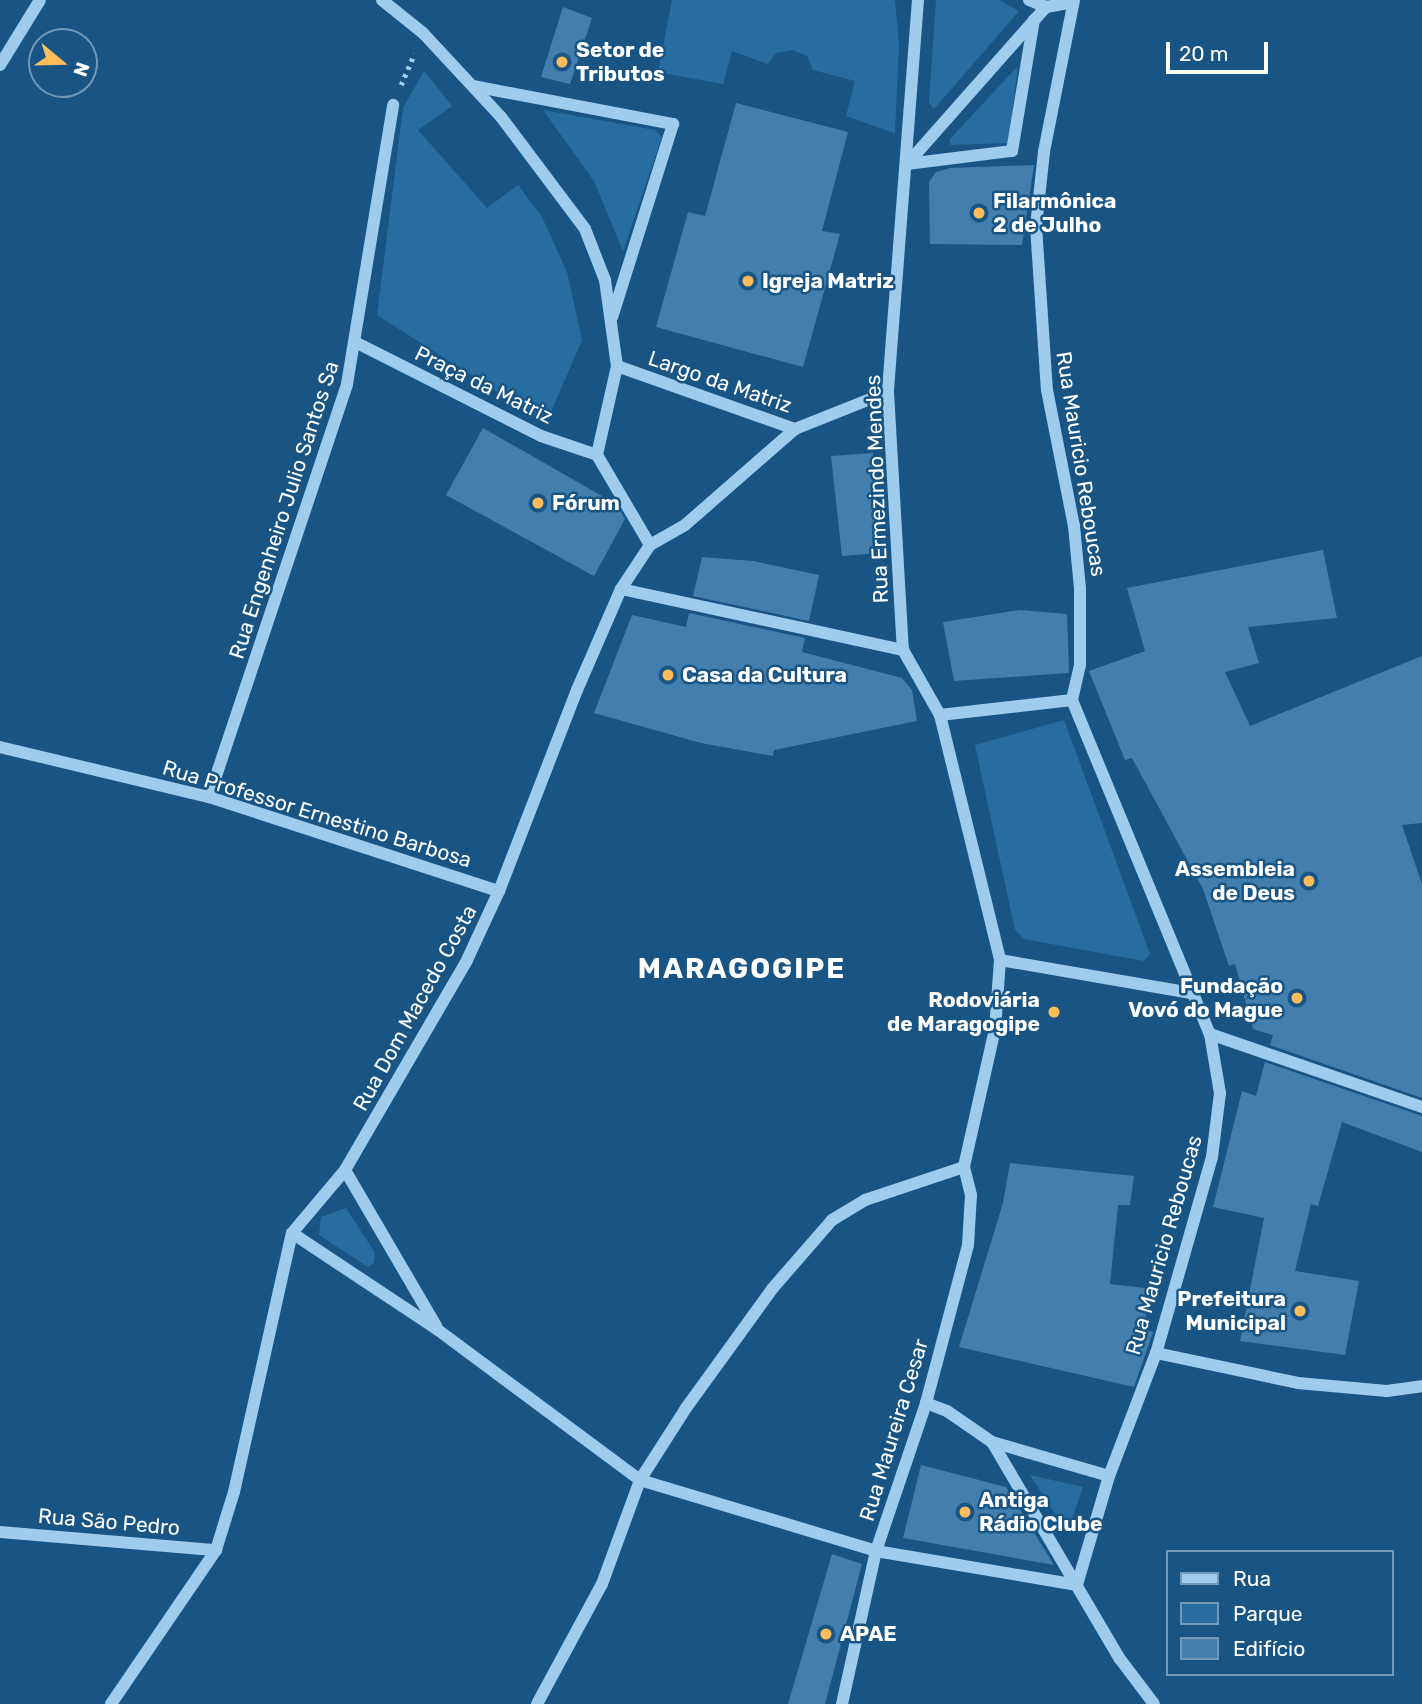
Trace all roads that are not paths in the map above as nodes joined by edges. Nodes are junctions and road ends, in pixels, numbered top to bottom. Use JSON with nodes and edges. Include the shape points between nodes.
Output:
{"nodes":[{"id":1,"x":40,"y":0,"type":"edge"},
{"id":2,"x":382,"y":0,"type":"edge"},
{"id":3,"x":918,"y":0,"type":"edge"},
{"id":4,"x":1028,"y":0,"type":"edge"},
{"id":5,"x":1074,"y":1,"type":"edge"},
{"id":6,"x":1046,"y":7,"type":"junction"},
{"id":7,"x":1034,"y":20,"type":"junction"},
{"id":8,"x":0,"y":65,"type":"edge"},
{"id":9,"x":473,"y":86,"type":"junction"},
{"id":10,"x":393,"y":105,"type":"road end"},
{"id":11,"x":907,"y":164,"type":"junction"},
{"id":12,"x":610,"y":321,"type":"junction"},
{"id":13,"x":356,"y":343,"type":"junction"},
{"id":14,"x":617,"y":366,"type":"junction"},
{"id":15,"x":888,"y":393,"type":"junction"},
{"id":16,"x":795,"y":429,"type":"junction"},
{"id":17,"x":597,"y":455,"type":"junction"},
{"id":18,"x":650,"y":545,"type":"junction"},
{"id":19,"x":621,"y":589,"type":"junction"},
{"id":20,"x":903,"y":650,"type":"junction"},
{"id":21,"x":1072,"y":700,"type":"junction"},
{"id":22,"x":940,"y":715,"type":"junction"},
{"id":23,"x":0,"y":747,"type":"edge"},
{"id":24,"x":209,"y":797,"type":"junction"},
{"id":25,"x":499,"y":891,"type":"junction"},
{"id":26,"x":1000,"y":960,"type":"junction"},
{"id":27,"x":1191,"y":993,"type":"junction"},
{"id":28,"x":1210,"y":1034,"type":"junction"},
{"id":29,"x":1422,"y":1108,"type":"edge"},
{"id":30,"x":964,"y":1167,"type":"junction"},
{"id":31,"x":345,"y":1170,"type":"junction"},
{"id":32,"x":292,"y":1233,"type":"junction"},
{"id":33,"x":438,"y":1329,"type":"junction"},
{"id":34,"x":1156,"y":1353,"type":"junction"},
{"id":35,"x":1422,"y":1386,"type":"edge"},
{"id":36,"x":926,"y":1402,"type":"junction"},
{"id":37,"x":992,"y":1442,"type":"junction"},
{"id":38,"x":1109,"y":1476,"type":"junction"},
{"id":39,"x":640,"y":1480,"type":"junction"},
{"id":40,"x":0,"y":1532,"type":"edge"},
{"id":41,"x":216,"y":1550,"type":"junction"},
{"id":42,"x":876,"y":1551,"type":"junction"},
{"id":43,"x":1077,"y":1585,"type":"junction"},
{"id":44,"x":110,"y":1704,"type":"edge"},
{"id":45,"x":537,"y":1704,"type":"edge"},
{"id":46,"x":842,"y":1704,"type":"edge"},
{"id":47,"x":1154,"y":1704,"type":"edge"}],
"edges":[{"from":1,"to":8,"type":"street"},
{"from":2,"to":9,"type":"street","name":"Largo da Matriz","via":[[423,33]]},
{"from":3,"to":11,"type":"street","name":"Rua Ermezindo Mendes"},
{"from":4,"to":6,"type":"street"},
{"from":5,"to":6,"type":"street"},
{"from":5,"to":21,"type":"street","name":"Rua Mauricio Reboucas","via":[[1044,152],[1037,226],[1047,390],[1074,526],[1080,588],[1080,665]]},
{"from":6,"to":7,"type":"street"},
{"from":7,"to":11,"type":"street"},
{"from":7,"to":11,"type":"street","via":[[1012,150]]},
{"from":9,"to":12,"type":"street","name":"Largo da Matriz","via":[[532,155],[585,229],[605,280]]},
{"from":9,"to":12,"type":"street","via":[[673,124]]},
{"from":10,"to":13,"type":"street","name":"Rua Engenheiro Julio Santos Sa"},
{"from":11,"to":15,"type":"street","name":"Rua Ermezindo Mendes"},
{"from":12,"to":14,"type":"street","name":"Largo da Matriz"},
{"from":13,"to":17,"type":"street","name":"Praça da Matriz","via":[[541,436]]},
{"from":13,"to":24,"type":"street","name":"Rua Engenheiro Julio Santos Sa","via":[[337,421]]},
{"from":14,"to":16,"type":"street","name":"Largo da Matriz"},
{"from":14,"to":17,"type":"street","name":"Largo da Matriz"},
{"from":15,"to":16,"type":"street","name":"Largo da Matriz"},
{"from":15,"to":20,"type":"street","name":"Rua Ermezindo Mendes"},
{"from":16,"to":18,"type":"street","via":[[685,525]]},
{"from":17,"to":18,"type":"street"},
{"from":18,"to":19,"type":"street","name":"Rua Dom Macedo Costa"},
{"from":19,"to":20,"type":"street"},
{"from":19,"to":25,"type":"street","name":"Rua Dom Macedo Costa"},
{"from":20,"to":22,"type":"street","name":"Rua Ermezindo Mendes"},
{"from":21,"to":22,"type":"street"},
{"from":21,"to":27,"type":"street","name":"Rua Mauricio Reboucas"},
{"from":22,"to":26,"type":"street","name":"Rua Ermezindo Mendes"},
{"from":23,"to":24,"type":"street","name":"Rua Professor Ernestino Barbosa"},
{"from":24,"to":25,"type":"street","name":"Rua Professor Ernestino Barbosa"},
{"from":25,"to":31,"type":"street","name":"Rua Dom Macedo Costa","via":[[467,960]]},
{"from":26,"to":27,"type":"street"},
{"from":26,"to":30,"type":"street","name":"Rua Ermezindo Mendes","via":[[995,1029]]},
{"from":27,"to":28,"type":"street","name":"Rua Mauricio Reboucas"},
{"from":28,"to":29,"type":"street"},
{"from":28,"to":34,"type":"street","name":"Rua Mauricio Reboucas","via":[[1220,1093],[1213,1157]]},
{"from":30,"to":36,"type":"street","name":"Rua Maureira Cesar","via":[[971,1195],[968,1245]]},
{"from":30,"to":39,"type":"street","via":[[865,1200],[832,1220],[772,1289]]},
{"from":31,"to":32,"type":"street","name":"Rua Dom Macedo Costa"},
{"from":31,"to":33,"type":"street"},
{"from":32,"to":33,"type":"street"},
{"from":32,"to":41,"type":"street","name":"Rua Dom Macedo Costa","via":[[234,1492]]},
{"from":33,"to":39,"type":"street"},
{"from":34,"to":35,"type":"street","via":[[1298,1383],[1387,1391]]},
{"from":34,"to":38,"type":"street","name":"Rua Mauricio Reboucas"},
{"from":36,"to":37,"type":"street"},
{"from":36,"to":42,"type":"street","name":"Rua Maureira Cesar"},
{"from":37,"to":38,"type":"street"},
{"from":37,"to":43,"type":"street"},
{"from":38,"to":43,"type":"street","name":"Rua Mauricio Reboucas"},
{"from":39,"to":42,"type":"street"},
{"from":39,"to":45,"type":"street","via":[[602,1584]]},
{"from":40,"to":41,"type":"street","name":"Rua São Pedro"},
{"from":41,"to":44,"type":"street","name":"Rua Dom Macedo Costa"},
{"from":42,"to":43,"type":"street"},
{"from":42,"to":46,"type":"street","name":"Rua Maureira Cesar"},
{"from":43,"to":47,"type":"street","via":[[1120,1659]]}]}
